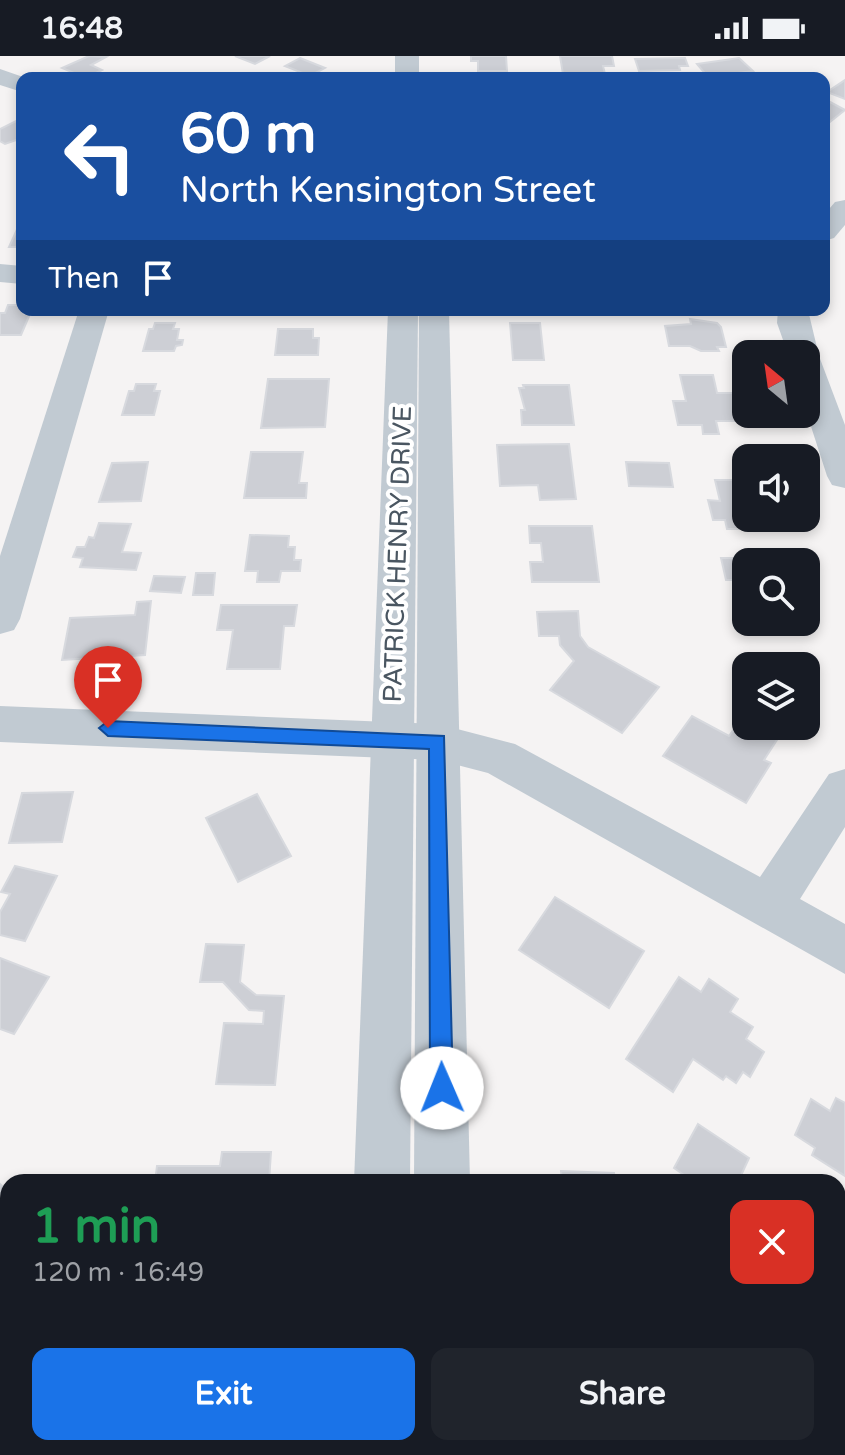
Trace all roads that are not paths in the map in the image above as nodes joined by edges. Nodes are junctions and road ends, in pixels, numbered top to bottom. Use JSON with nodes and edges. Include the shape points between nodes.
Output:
{"nodes":[{"id":1,"x":92,"y":316,"type":"edge"},
{"id":2,"x":403,"y":316,"type":"edge"},
{"id":3,"x":434,"y":316,"type":"edge"},
{"id":4,"x":794,"y":316,"type":"edge"},
{"id":5,"x":800,"y":340,"type":"edge"},
{"id":6,"x":820,"y":402,"type":"edge"},
{"id":7,"x":845,"y":476,"type":"edge"},
{"id":8,"x":0,"y":619,"type":"edge"},
{"id":9,"x":0,"y":724,"type":"edge"},
{"id":10,"x":391,"y":739,"type":"junction"},
{"id":11,"x":438,"y":742,"type":"junction"},
{"id":12,"x":845,"y":788,"type":"edge"},
{"id":13,"x":769,"y":905,"type":"junction"},
{"id":14,"x":845,"y":950,"type":"edge"},
{"id":15,"x":382,"y":1174,"type":"edge"},
{"id":16,"x":442,"y":1174,"type":"edge"}],
"edges":[{"from":1,"to":8,"type":"street"},
{"from":2,"to":10,"type":"street","name":"PATRICK HENRY DRIVE"},
{"from":3,"to":11,"type":"street","name":"PATRICK HENRY DRIVE"},
{"from":4,"to":5,"type":"street"},
{"from":6,"to":7,"type":"street"},
{"from":9,"to":10,"type":"street"},
{"from":10,"to":11,"type":"street"},
{"from":10,"to":15,"type":"street","name":"PATRICK HENRY DRIVE"},
{"from":11,"to":13,"type":"street","via":[[509,760]]},
{"from":11,"to":16,"type":"street","name":"PATRICK HENRY DRIVE"},
{"from":12,"to":13,"type":"street"},
{"from":13,"to":14,"type":"street"}]}
